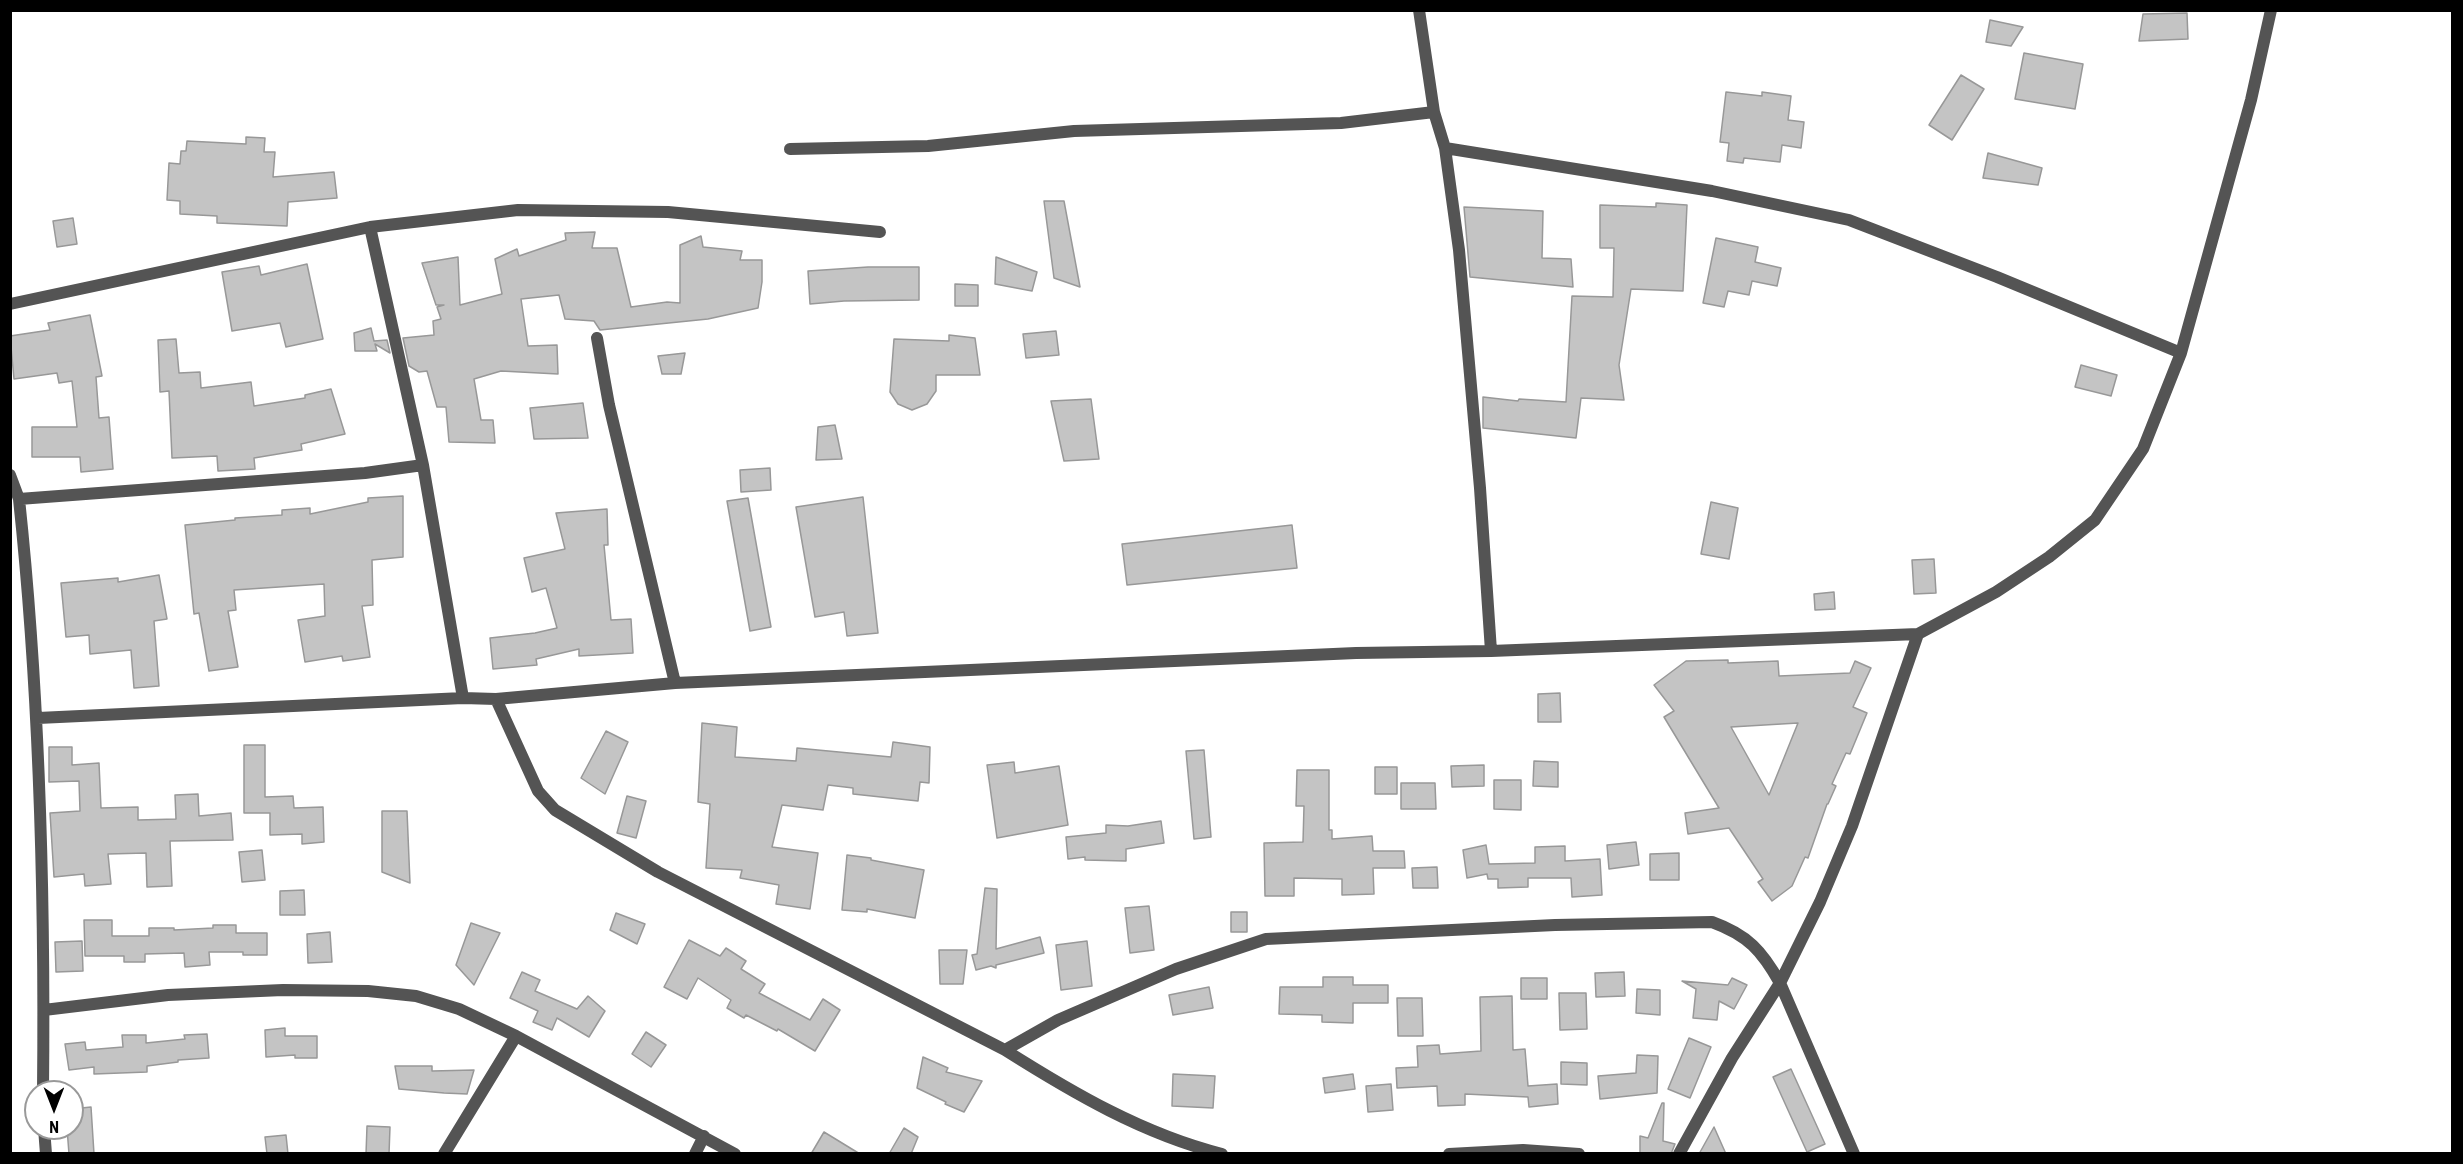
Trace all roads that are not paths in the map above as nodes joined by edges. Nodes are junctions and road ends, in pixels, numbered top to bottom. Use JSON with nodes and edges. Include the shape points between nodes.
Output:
{"nodes":[{"id":1,"x":1419,"y":10,"type":"edge"},
{"id":2,"x":2271,"y":10,"type":"edge"},
{"id":3,"x":1434,"y":112,"type":"junction"},
{"id":4,"x":790,"y":148,"type":"dead end"},
{"id":5,"x":1445,"y":148,"type":"junction"},
{"id":6,"x":370,"y":227,"type":"junction"},
{"id":7,"x":880,"y":232,"type":"dead end"},
{"id":8,"x":10,"y":304,"type":"edge"},
{"id":9,"x":597,"y":338,"type":"dead end"},
{"id":10,"x":2181,"y":353,"type":"junction"},
{"id":11,"x":423,"y":465,"type":"junction"},
{"id":12,"x":10,"y":475,"type":"edge"},
{"id":13,"x":19,"y":499,"type":"junction"},
{"id":14,"x":1918,"y":634,"type":"junction"},
{"id":15,"x":1491,"y":651,"type":"junction"},
{"id":16,"x":675,"y":683,"type":"junction"},
{"id":17,"x":463,"y":698,"type":"junction"},
{"id":18,"x":496,"y":699,"type":"junction"},
{"id":19,"x":38,"y":718,"type":"junction"},
{"id":20,"x":1780,"y":983,"type":"junction"},
{"id":21,"x":44,"y":1010,"type":"junction"},
{"id":22,"x":516,"y":1036,"type":"junction"},
{"id":23,"x":1005,"y":1050,"type":"junction"},
{"id":24,"x":43,"y":1080,"type":"edge"},
{"id":25,"x":704,"y":1137,"type":"junction"},
{"id":26,"x":444,"y":1154,"type":"edge"},
{"id":27,"x":695,"y":1154,"type":"edge"},
{"id":28,"x":735,"y":1154,"type":"edge"},
{"id":29,"x":1222,"y":1154,"type":"edge"},
{"id":30,"x":1449,"y":1154,"type":"edge"},
{"id":31,"x":1579,"y":1154,"type":"edge"},
{"id":32,"x":1679,"y":1154,"type":"edge"},
{"id":33,"x":1854,"y":1154,"type":"edge"}],
"edges":[{"from":1,"to":3,"type":"street"},
{"from":2,"to":10,"type":"street","via":[[2251,100]]},
{"from":3,"to":4,"type":"street","via":[[1341,123],[1085,130],[928,146]]},
{"from":3,"to":5,"type":"street"},
{"from":5,"to":10,"type":"street","via":[[1712,191],[1849,220]]},
{"from":5,"to":15,"type":"street","via":[[1459,250]]},
{"from":6,"to":7,"type":"street","via":[[518,210],[597,210],[668,212]]},
{"from":6,"to":8,"type":"street"},
{"from":6,"to":11,"type":"street"},
{"from":9,"to":16,"type":"street","via":[[609,405]]},
{"from":10,"to":14,"type":"street","via":[[2144,449],[2095,520],[1996,592]]},
{"from":11,"to":13,"type":"street","via":[[365,473]]},
{"from":11,"to":17,"type":"street"},
{"from":12,"to":13,"type":"street"},
{"from":13,"to":19,"type":"street"},
{"from":14,"to":15,"type":"street"},
{"from":14,"to":20,"type":"street","via":[[1852,826]]},
{"from":15,"to":16,"type":"street"},
{"from":16,"to":18,"type":"street"},
{"from":17,"to":18,"type":"street"},
{"from":17,"to":19,"type":"street"},
{"from":18,"to":23,"type":"street","via":[[538,791],[555,810],[658,872]]},
{"from":19,"to":21,"type":"street"},
{"from":20,"to":23,"type":"street","via":[[1767,960],[1750,942],[1733,929],[1712,922],[1266,939],[1176,969],[1058,1020]]},
{"from":20,"to":32,"type":"street","via":[[1732,1058]]},
{"from":20,"to":33,"type":"street"},
{"from":21,"to":22,"type":"street","via":[[168,995],[283,990],[368,992],[416,996],[459,1009]]},
{"from":21,"to":24,"type":"street"},
{"from":22,"to":25,"type":"street"},
{"from":22,"to":26,"type":"street"},
{"from":23,"to":29,"type":"street","via":[[1057,1083],[1138,1125]]},
{"from":25,"to":27,"type":"street"},
{"from":25,"to":28,"type":"street"},
{"from":30,"to":31,"type":"street","via":[[1523,1150]]}]}
